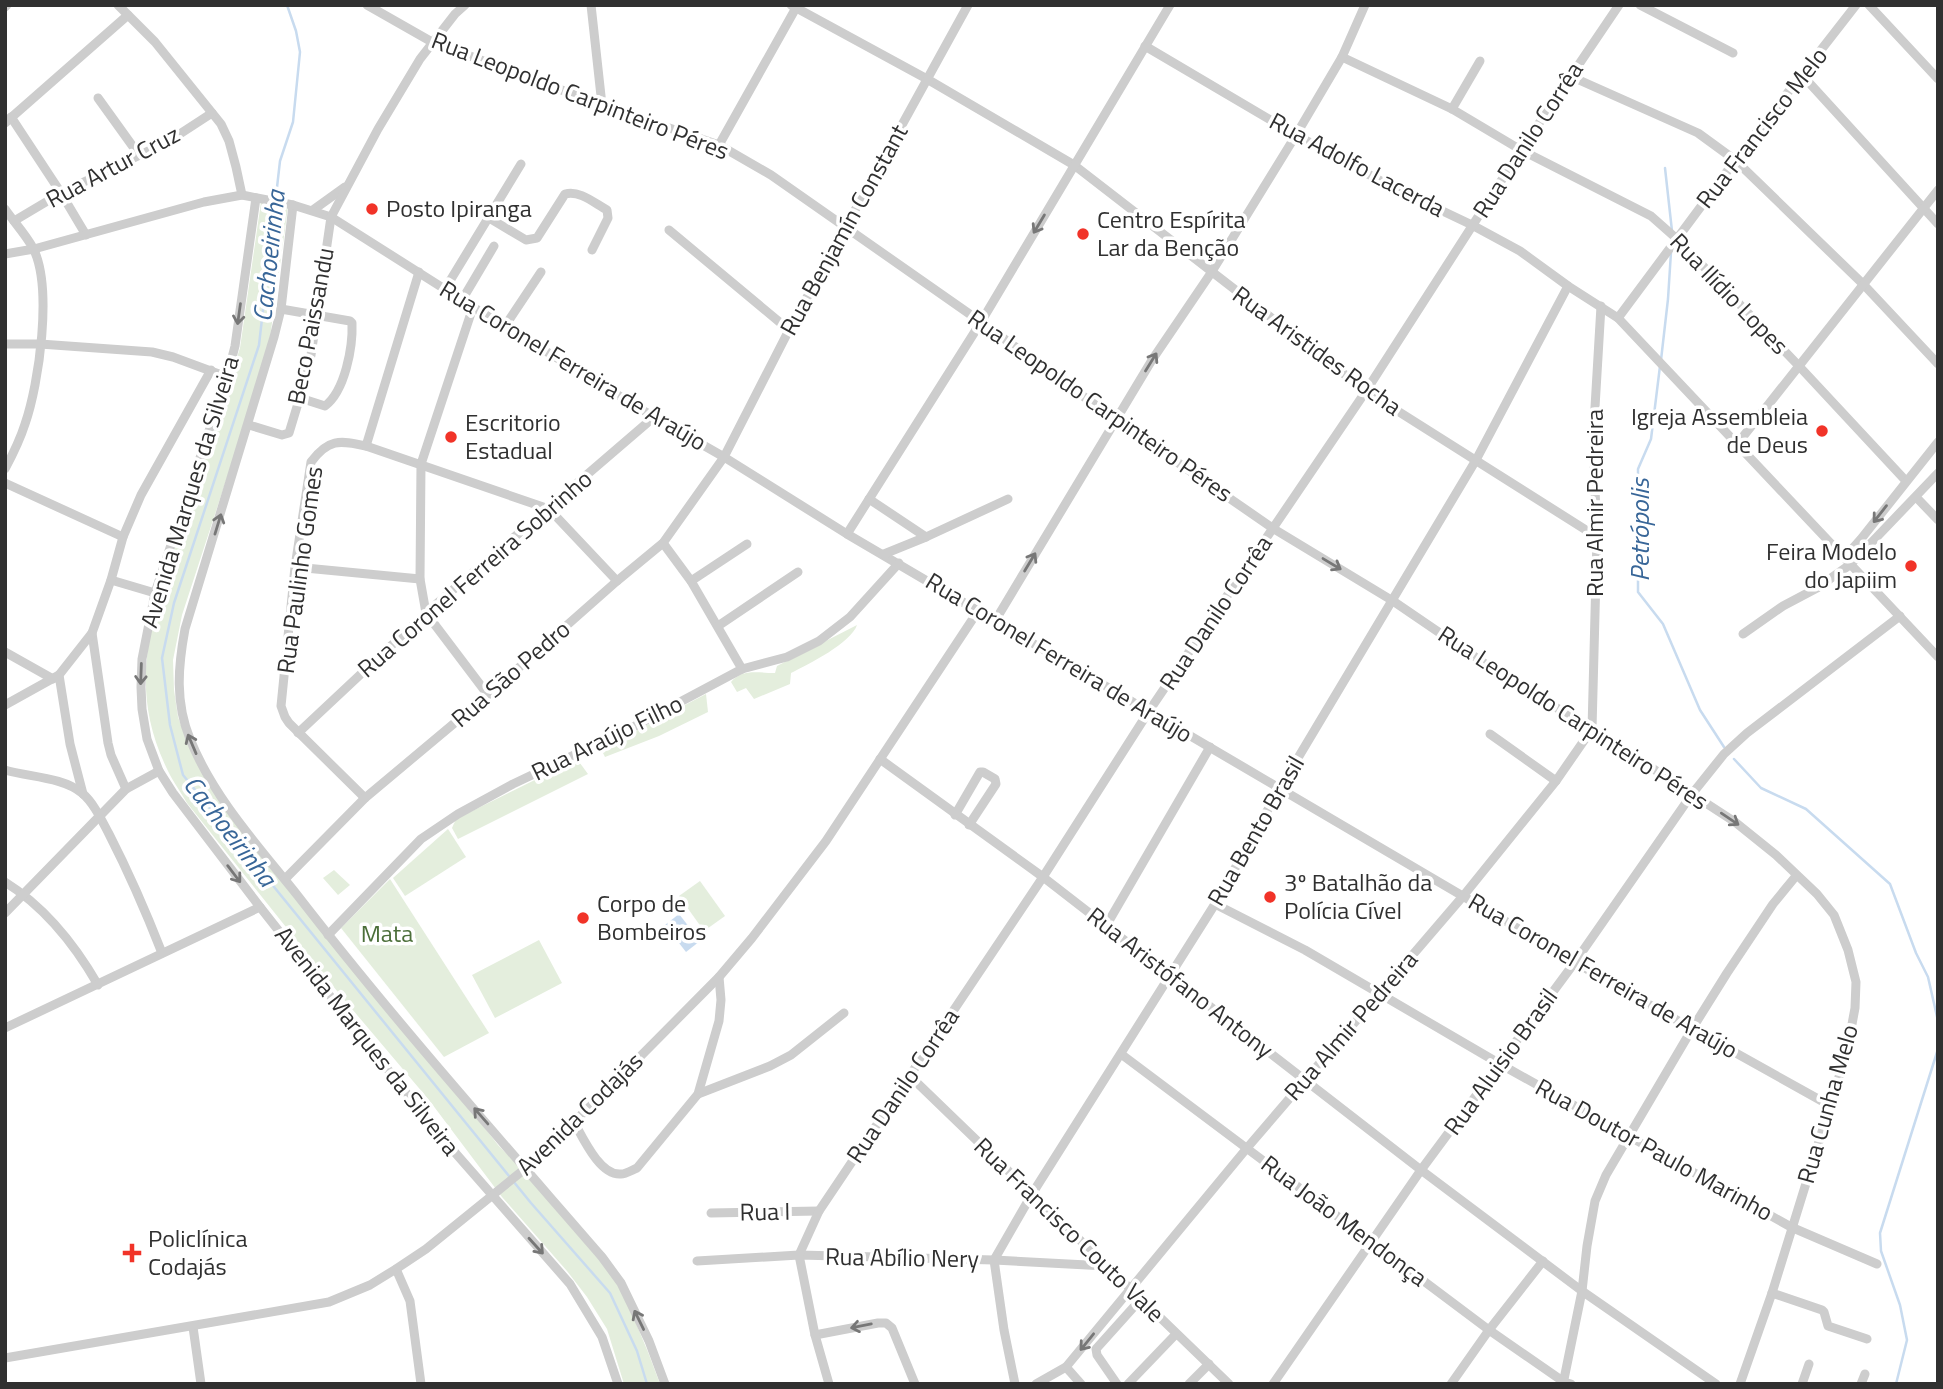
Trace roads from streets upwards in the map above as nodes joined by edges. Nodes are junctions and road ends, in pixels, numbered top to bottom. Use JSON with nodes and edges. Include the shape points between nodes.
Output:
{"nodes":[{"id":1,"x":118,"y":5,"type":"edge"},
{"id":2,"x":367,"y":5,"type":"edge"},
{"id":3,"x":465,"y":5,"type":"edge"},
{"id":4,"x":592,"y":5,"type":"edge"},
{"id":5,"x":968,"y":5,"type":"edge"},
{"id":6,"x":1170,"y":5,"type":"edge"},
{"id":7,"x":1365,"y":5,"type":"edge"},
{"id":8,"x":1619,"y":5,"type":"edge"},
{"id":9,"x":1640,"y":5,"type":"edge"},
{"id":10,"x":1856,"y":5,"type":"edge"},
{"id":11,"x":1869,"y":5,"type":"edge"},
{"id":12,"x":795,"y":6,"type":"edge"},
{"id":13,"x":128,"y":15,"type":"junction"},
{"id":14,"x":432,"y":42,"type":"junction"},
{"id":15,"x":1145,"y":46,"type":"junction"},
{"id":16,"x":1733,"y":53,"type":"dead end"},
{"id":17,"x":1342,"y":57,"type":"junction"},
{"id":18,"x":1480,"y":61,"type":"dead end"},
{"id":19,"x":1570,"y":76,"type":"junction"},
{"id":20,"x":1802,"y":76,"type":"junction"},
{"id":21,"x":927,"y":79,"type":"junction"},
{"id":22,"x":1938,"y":79,"type":"edge"},
{"id":23,"x":98,"y":98,"type":"dead end"},
{"id":24,"x":602,"y":106,"type":"junction"},
{"id":25,"x":1452,"y":109,"type":"junction"},
{"id":26,"x":212,"y":113,"type":"junction"},
{"id":27,"x":8,"y":120,"type":"edge"},
{"id":28,"x":1296,"y":135,"type":"junction"},
{"id":29,"x":719,"y":145,"type":"junction"},
{"id":30,"x":1521,"y":150,"type":"junction"},
{"id":31,"x":139,"y":155,"type":"junction"},
{"id":32,"x":1735,"y":160,"type":"junction"},
{"id":33,"x":521,"y":164,"type":"dead end"},
{"id":34,"x":1074,"y":165,"type":"junction"},
{"id":35,"x":349,"y":184,"type":"junction"},
{"id":36,"x":1938,"y":190,"type":"edge"},
{"id":37,"x":61,"y":193,"type":"junction"},
{"id":38,"x":242,"y":195,"type":"junction"},
{"id":39,"x":259,"y":198,"type":"junction"},
{"id":40,"x":289,"y":204,"type":"junction"},
{"id":41,"x":5,"y":209,"type":"edge"},
{"id":42,"x":1924,"y":209,"type":"junction"},
{"id":43,"x":313,"y":211,"type":"junction"},
{"id":44,"x":331,"y":217,"type":"junction"},
{"id":45,"x":489,"y":218,"type":"junction"},
{"id":46,"x":14,"y":221,"type":"junction"},
{"id":47,"x":1938,"y":224,"type":"edge"},
{"id":48,"x":1472,"y":225,"type":"junction"},
{"id":49,"x":846,"y":227,"type":"junction"},
{"id":50,"x":668,"y":230,"type":"dead end"},
{"id":51,"x":86,"y":235,"type":"junction"},
{"id":52,"x":1677,"y":239,"type":"junction"},
{"id":53,"x":494,"y":246,"type":"dead end"},
{"id":54,"x":34,"y":249,"type":"junction"},
{"id":55,"x":592,"y":250,"type":"dead end"},
{"id":56,"x":5,"y":254,"type":"edge"},
{"id":57,"x":419,"y":272,"type":"junction"},
{"id":58,"x":541,"y":272,"type":"dead end"},
{"id":59,"x":1212,"y":273,"type":"junction"},
{"id":60,"x":1864,"y":285,"type":"junction"},
{"id":61,"x":1568,"y":286,"type":"junction"},
{"id":62,"x":445,"y":289,"type":"junction"},
{"id":63,"x":462,"y":300,"type":"junction"},
{"id":64,"x":1601,"y":306,"type":"junction"},
{"id":65,"x":473,"y":307,"type":"junction"},
{"id":66,"x":281,"y":309,"type":"junction"},
{"id":67,"x":317,"y":315,"type":"junction"},
{"id":68,"x":1618,"y":318,"type":"junction"},
{"id":69,"x":981,"y":322,"type":"junction"},
{"id":70,"x":505,"y":326,"type":"junction"},
{"id":71,"x":789,"y":330,"type":"junction"},
{"id":72,"x":5,"y":344,"type":"edge"},
{"id":73,"x":40,"y":344,"type":"junction"},
{"id":74,"x":1938,"y":364,"type":"edge"},
{"id":75,"x":1798,"y":365,"type":"junction"},
{"id":76,"x":211,"y":370,"type":"junction"},
{"id":77,"x":227,"y":377,"type":"junction"},
{"id":78,"x":1366,"y":391,"type":"junction"},
{"id":79,"x":300,"y":398,"type":"junction"},
{"id":80,"x":654,"y":417,"type":"junction"},
{"id":81,"x":1116,"y":420,"type":"junction"},
{"id":82,"x":249,"y":425,"type":"junction"},
{"id":83,"x":1938,"y":442,"type":"edge"},
{"id":84,"x":1738,"y":443,"type":"junction"},
{"id":85,"x":366,"y":446,"type":"junction"},
{"id":86,"x":724,"y":457,"type":"junction"},
{"id":87,"x":1476,"y":460,"type":"junction"},
{"id":88,"x":421,"y":464,"type":"junction"},
{"id":89,"x":5,"y":469,"type":"edge"},
{"id":90,"x":1938,"y":473,"type":"edge"},
{"id":91,"x":1906,"y":481,"type":"junction"},
{"id":92,"x":5,"y":483,"type":"edge"},
{"id":93,"x":1916,"y":497,"type":"junction"},
{"id":94,"x":869,"y":499,"type":"junction"},
{"id":95,"x":1008,"y":499,"type":"dead end"},
{"id":96,"x":549,"y":509,"type":"junction"},
{"id":97,"x":1938,"y":520,"type":"edge"},
{"id":98,"x":1274,"y":528,"type":"junction"},
{"id":99,"x":847,"y":534,"type":"junction"},
{"id":100,"x":124,"y":537,"type":"junction"},
{"id":101,"x":926,"y":537,"type":"junction"},
{"id":102,"x":1597,"y":537,"type":"junction"},
{"id":103,"x":663,"y":543,"type":"junction"},
{"id":104,"x":747,"y":544,"type":"dead end"},
{"id":105,"x":884,"y":554,"type":"junction"},
{"id":106,"x":1848,"y":561,"type":"junction"},
{"id":107,"x":899,"y":563,"type":"junction"},
{"id":108,"x":295,"y":567,"type":"junction"},
{"id":109,"x":798,"y":572,"type":"dead end"},
{"id":110,"x":420,"y":579,"type":"junction"},
{"id":111,"x":111,"y":580,"type":"junction"},
{"id":112,"x":617,"y":581,"type":"junction"},
{"id":113,"x":691,"y":582,"type":"junction"},
{"id":114,"x":155,"y":593,"type":"junction"},
{"id":115,"x":1392,"y":601,"type":"junction"},
{"id":116,"x":978,"y":611,"type":"junction"},
{"id":117,"x":426,"y":613,"type":"junction"},
{"id":118,"x":1900,"y":616,"type":"junction"},
{"id":119,"x":995,"y":621,"type":"junction"},
{"id":120,"x":718,"y":626,"type":"junction"},
{"id":121,"x":92,"y":633,"type":"junction"},
{"id":122,"x":1743,"y":634,"type":"dead end"},
{"id":123,"x":5,"y":652,"type":"edge"},
{"id":124,"x":1938,"y":657,"type":"edge"},
{"id":125,"x":742,"y":670,"type":"junction"},
{"id":126,"x":56,"y":677,"type":"junction"},
{"id":127,"x":488,"y":695,"type":"junction"},
{"id":128,"x":5,"y":705,"type":"edge"},
{"id":129,"x":1149,"y":711,"type":"junction"},
{"id":130,"x":1592,"y":729,"type":"junction"},
{"id":131,"x":298,"y":733,"type":"junction"},
{"id":132,"x":1490,"y":734,"type":"dead end"},
{"id":133,"x":1210,"y":747,"type":"junction"},
{"id":134,"x":880,"y":759,"type":"junction"},
{"id":135,"x":5,"y":770,"type":"edge"},
{"id":136,"x":159,"y":771,"type":"junction"},
{"id":137,"x":1556,"y":781,"type":"junction"},
{"id":138,"x":1280,"y":788,"type":"junction"},
{"id":139,"x":126,"y":789,"type":"junction"},
{"id":140,"x":83,"y":794,"type":"junction"},
{"id":141,"x":1692,"y":794,"type":"junction"},
{"id":142,"x":365,"y":798,"type":"junction"},
{"id":143,"x":955,"y":815,"type":"junction"},
{"id":144,"x":99,"y":816,"type":"junction"},
{"id":145,"x":969,"y":825,"type":"junction"},
{"id":146,"x":1796,"y":876,"type":"junction"},
{"id":147,"x":1043,"y":877,"type":"junction"},
{"id":148,"x":285,"y":879,"type":"junction"},
{"id":149,"x":5,"y":882,"type":"edge"},
{"id":150,"x":24,"y":894,"type":"junction"},
{"id":151,"x":1464,"y":895,"type":"junction"},
{"id":152,"x":1215,"y":904,"type":"junction"},
{"id":153,"x":260,"y":907,"type":"junction"},
{"id":154,"x":5,"y":913,"type":"edge"},
{"id":155,"x":1106,"y":926,"type":"junction"},
{"id":156,"x":328,"y":935,"type":"junction"},
{"id":157,"x":162,"y":953,"type":"junction"},
{"id":158,"x":1575,"y":962,"type":"junction"},
{"id":159,"x":1171,"y":976,"type":"junction"},
{"id":160,"x":719,"y":977,"type":"junction"},
{"id":161,"x":98,"y":985,"type":"junction"},
{"id":162,"x":1379,"y":994,"type":"junction"},
{"id":163,"x":844,"y":1013,"type":"dead end"},
{"id":164,"x":5,"y":1028,"type":"edge"},
{"id":165,"x":1692,"y":1029,"type":"junction"},
{"id":166,"x":1121,"y":1054,"type":"junction"},
{"id":167,"x":1500,"y":1064,"type":"junction"},
{"id":168,"x":910,"y":1076,"type":"junction"},
{"id":169,"x":1305,"y":1080,"type":"junction"},
{"id":170,"x":698,"y":1094,"type":"junction"},
{"id":171,"x":1829,"y":1105,"type":"junction"},
{"id":172,"x":574,"y":1122,"type":"junction"},
{"id":173,"x":1628,"y":1136,"type":"junction"},
{"id":174,"x":1247,"y":1148,"type":"junction"},
{"id":175,"x":522,"y":1170,"type":"junction"},
{"id":176,"x":1421,"y":1170,"type":"junction"},
{"id":177,"x":495,"y":1192,"type":"junction"},
{"id":178,"x":1032,"y":1194,"type":"junction"},
{"id":179,"x":819,"y":1211,"type":"junction"},
{"id":180,"x":710,"y":1213,"type":"dead end"},
{"id":181,"x":1791,"y":1227,"type":"junction"},
{"id":182,"x":1371,"y":1241,"type":"junction"},
{"id":183,"x":799,"y":1255,"type":"junction"},
{"id":184,"x":994,"y":1260,"type":"junction"},
{"id":185,"x":697,"y":1261,"type":"dead end"},
{"id":186,"x":1543,"y":1261,"type":"junction"},
{"id":187,"x":1877,"y":1264,"type":"dead end"},
{"id":188,"x":1106,"y":1266,"type":"junction"},
{"id":189,"x":396,"y":1269,"type":"junction"},
{"id":190,"x":1130,"y":1289,"type":"junction"},
{"id":191,"x":1582,"y":1291,"type":"junction"},
{"id":192,"x":1772,"y":1293,"type":"junction"},
{"id":193,"x":1140,"y":1300,"type":"junction"},
{"id":194,"x":193,"y":1326,"type":"junction"},
{"id":195,"x":1489,"y":1330,"type":"junction"},
{"id":196,"x":1176,"y":1334,"type":"junction"},
{"id":197,"x":815,"y":1335,"type":"junction"},
{"id":198,"x":1867,"y":1339,"type":"dead end"},
{"id":199,"x":5,"y":1358,"type":"edge"},
{"id":200,"x":1209,"y":1364,"type":"junction"},
{"id":201,"x":1809,"y":1364,"type":"dead end"},
{"id":202,"x":1066,"y":1367,"type":"junction"},
{"id":203,"x":1865,"y":1374,"type":"dead end"},
{"id":204,"x":1566,"y":1383,"type":"edge"},
{"id":205,"x":201,"y":1384,"type":"edge"},
{"id":206,"x":421,"y":1384,"type":"edge"},
{"id":207,"x":618,"y":1384,"type":"edge"},
{"id":208,"x":665,"y":1384,"type":"edge"},
{"id":209,"x":829,"y":1384,"type":"edge"},
{"id":210,"x":915,"y":1384,"type":"edge"},
{"id":211,"x":1015,"y":1384,"type":"edge"},
{"id":212,"x":1036,"y":1384,"type":"edge"},
{"id":213,"x":1081,"y":1384,"type":"edge"},
{"id":214,"x":1117,"y":1384,"type":"edge"},
{"id":215,"x":1128,"y":1384,"type":"edge"},
{"id":216,"x":1189,"y":1384,"type":"edge"},
{"id":217,"x":1229,"y":1384,"type":"edge"},
{"id":218,"x":1273,"y":1384,"type":"edge"},
{"id":219,"x":1451,"y":1384,"type":"edge"},
{"id":220,"x":1716,"y":1384,"type":"edge"},
{"id":221,"x":1740,"y":1384,"type":"edge"},
{"id":222,"x":1802,"y":1384,"type":"edge"},
{"id":223,"x":1861,"y":1384,"type":"edge"}],
"edges":[{"from":1,"to":13,"type":"street"},
{"from":2,"to":14,"type":"street","name":"Rua Leopoldo Carpinteiro Péres"},
{"from":3,"to":14,"type":"street"},
{"from":4,"to":24,"type":"street"},
{"from":5,"to":21,"type":"street","name":"Rua Benjamín Constant"},
{"from":6,"to":15,"type":"street"},
{"from":7,"to":17,"type":"street"},
{"from":8,"to":19,"type":"street","name":"Rua Danilo Corrêa"},
{"from":9,"to":16,"type":"street"},
{"from":10,"to":20,"type":"street","name":"Rua Francisco Melo"},
{"from":11,"to":22,"type":"street"},
{"from":12,"to":21,"type":"street","name":"Rua Aristides Rocha"},
{"from":12,"to":29,"type":"street"},
{"from":13,"to":26,"type":"street"},
{"from":13,"to":27,"type":"street"},
{"from":14,"to":24,"type":"street","name":"Rua Leopoldo Carpinteiro Péres"},
{"from":14,"to":35,"type":"street"},
{"from":15,"to":28,"type":"street","name":"Rua Adolfo Lacerda"},
{"from":15,"to":34,"type":"street"},
{"from":17,"to":25,"type":"street","name":"Rua Ilídio Lopes"},
{"from":17,"to":28,"type":"street"},
{"from":18,"to":25,"type":"street"},
{"from":19,"to":30,"type":"street","name":"Rua Danilo Corrêa"},
{"from":19,"to":32,"type":"street","via":[[1698,133]]},
{"from":20,"to":32,"type":"street","name":"Rua Francisco Melo"},
{"from":20,"to":42,"type":"street"},
{"from":21,"to":34,"type":"street","name":"Rua Aristides Rocha"},
{"from":21,"to":49,"type":"street","name":"Rua Benjamín Constant"},
{"from":23,"to":31,"type":"street"},
{"from":24,"to":29,"type":"street","name":"Rua Leopoldo Carpinteiro Péres"},
{"from":25,"to":30,"type":"street","name":"Rua Ilídio Lopes"},
{"from":26,"to":31,"type":"street","name":"Rua Artur Cruz"},
{"from":26,"to":38,"type":"street","via":[[229,141]]},
{"from":27,"to":37,"type":"street"},
{"from":28,"to":48,"type":"street","name":"Rua Adolfo Lacerda"},
{"from":28,"to":59,"type":"street"},
{"from":29,"to":49,"type":"street","name":"Rua Leopoldo Carpinteiro Péres"},
{"from":30,"to":48,"type":"street","name":"Rua Danilo Corrêa"},
{"from":30,"to":52,"type":"street","name":"Rua Ilídio Lopes","via":[[1651,216]]},
{"from":31,"to":37,"type":"street","name":"Rua Artur Cruz"},
{"from":32,"to":52,"type":"street","name":"Rua Francisco Melo"},
{"from":32,"to":60,"type":"street"},
{"from":33,"to":45,"type":"street"},
{"from":34,"to":59,"type":"street","name":"Rua Aristides Rocha"},
{"from":34,"to":69,"type":"street","one_way":true},
{"from":35,"to":43,"type":"street"},
{"from":35,"to":44,"type":"street"},
{"from":36,"to":42,"type":"street"},
{"from":37,"to":46,"type":"street","name":"Rua Artur Cruz"},
{"from":37,"to":51,"type":"street"},
{"from":38,"to":39,"type":"street","name":"Rua Coronel Ferreira de Araújo"},
{"from":38,"to":51,"type":"street"},
{"from":39,"to":40,"type":"street","name":"Rua Coronel Ferreira de Araújo"},
{"from":39,"to":77,"type":"street","name":"Avenida Marques da Silveira","one_way":true},
{"from":40,"to":43,"type":"street","name":"Rua Coronel Ferreira de Araújo"},
{"from":40,"to":66,"type":"street","name":"Avenida Marques da Silveira"},
{"from":41,"to":46,"type":"street"},
{"from":42,"to":47,"type":"street"},
{"from":42,"to":60,"type":"street"},
{"from":43,"to":44,"type":"street","name":"Rua Coronel Ferreira de Araújo"},
{"from":44,"to":57,"type":"street","name":"Rua Coronel Ferreira de Araújo"},
{"from":44,"to":67,"type":"street","name":"Beco Paissandu"},
{"from":45,"to":55,"type":"street","via":[[531,241],[565,194],[576,192],[607,210],[608,218]]},
{"from":45,"to":62,"type":"street"},
{"from":46,"to":54,"type":"street"},
{"from":48,"to":61,"type":"street","name":"Rua Adolfo Lacerda","via":[[1520,251]]},
{"from":48,"to":78,"type":"street","name":"Rua Danilo Corrêa"},
{"from":49,"to":69,"type":"street","name":"Rua Leopoldo Carpinteiro Péres"},
{"from":49,"to":71,"type":"street","name":"Rua Benjamín Constant"},
{"from":50,"to":71,"type":"street"},
{"from":51,"to":54,"type":"street"},
{"from":52,"to":68,"type":"street","name":"Rua Francisco Melo"},
{"from":52,"to":75,"type":"street","name":"Rua Ilídio Lopes"},
{"from":53,"to":63,"type":"street"},
{"from":54,"to":56,"type":"street"},
{"from":54,"to":73,"type":"street","via":[[44,293]]},
{"from":57,"to":62,"type":"street","name":"Rua Coronel Ferreira de Araújo"},
{"from":57,"to":85,"type":"street"},
{"from":58,"to":70,"type":"street"},
{"from":59,"to":78,"type":"street","name":"Rua Aristides Rocha"},
{"from":81,"to":59,"type":"street","one_way":true},
{"from":60,"to":74,"type":"street"},
{"from":60,"to":75,"type":"street"},
{"from":61,"to":64,"type":"street","name":"Rua Adolfo Lacerda"},
{"from":61,"to":87,"type":"street","name":"Rua Bento Brasil"},
{"from":62,"to":63,"type":"street","name":"Rua Coronel Ferreira de Araújo"},
{"from":63,"to":65,"type":"street","name":"Rua Coronel Ferreira de Araújo"},
{"from":64,"to":68,"type":"street","name":"Rua Adolfo Lacerda"},
{"from":64,"to":102,"type":"street","name":"Rua Almir Pedreira","via":[[1593,440]]},
{"from":65,"to":70,"type":"street","name":"Rua Coronel Ferreira de Araújo"},
{"from":65,"to":88,"type":"street"},
{"from":66,"to":67,"type":"street"},
{"from":66,"to":82,"type":"street","name":"Avenida Marques da Silveira"},
{"from":67,"to":79,"type":"street","name":"Beco Paissandu"},
{"from":67,"to":79,"type":"street","via":[[352,323],[348,360],[329,404],[321,406]]},
{"from":68,"to":84,"type":"street","name":"Rua Adolfo Lacerda"},
{"from":69,"to":81,"type":"street","name":"Rua Leopoldo Carpinteiro Péres"},
{"from":69,"to":94,"type":"street"},
{"from":70,"to":80,"type":"street","name":"Rua Coronel Ferreira de Araújo"},
{"from":71,"to":86,"type":"street","name":"Rua Benjamín Constant"},
{"from":72,"to":73,"type":"street"},
{"from":73,"to":76,"type":"street","via":[[152,352]]},
{"from":73,"to":89,"type":"street","via":[[26,423]]},
{"from":75,"to":84,"type":"street"},
{"from":75,"to":91,"type":"street","name":"Rua Ilídio Lopes"},
{"from":76,"to":77,"type":"street"},
{"from":76,"to":100,"type":"street"},
{"from":77,"to":114,"type":"street","name":"Avenida Marques da Silveira"},
{"from":78,"to":87,"type":"street","name":"Rua Aristides Rocha"},
{"from":78,"to":98,"type":"street","name":"Rua Danilo Corrêa"},
{"from":79,"to":82,"type":"street","name":"Beco Paissandu","via":[[286,435]]},
{"from":80,"to":86,"type":"street","name":"Rua Coronel Ferreira de Araújo"},
{"from":80,"to":96,"type":"street","name":"Rua Coronel Ferreira Sobrinho"},
{"from":81,"to":98,"type":"street","name":"Rua Leopoldo Carpinteiro Péres"},
{"from":119,"to":81,"type":"street","one_way":true},
{"from":148,"to":82,"type":"street","name":"Avenida Marques da Silveira","one_way":true,"via":[[212,785],[188,736],[178,692],[185,629]]},
{"from":83,"to":91,"type":"street"},
{"from":84,"to":106,"type":"street","name":"Rua Adolfo Lacerda"},
{"from":85,"to":88,"type":"street","name":"Rua Paulinho Gomes"},
{"from":85,"to":108,"type":"street","name":"Rua Paulinho Gomes","via":[[331,443],[312,462]]},
{"from":86,"to":99,"type":"street","name":"Rua Coronel Ferreira de Araújo"},
{"from":86,"to":103,"type":"street","name":"Rua São Pedro"},
{"from":87,"to":102,"type":"street","name":"Rua Aristides Rocha"},
{"from":87,"to":115,"type":"street","name":"Rua Bento Brasil"},
{"from":88,"to":96,"type":"street","name":"Rua Paulinho Gomes"},
{"from":88,"to":110,"type":"street"},
{"from":90,"to":93,"type":"street"},
{"from":91,"to":106,"type":"street","one_way":true},
{"from":92,"to":100,"type":"street"},
{"from":93,"to":97,"type":"street"},
{"from":93,"to":106,"type":"street"},
{"from":94,"to":99,"type":"street"},
{"from":94,"to":101,"type":"street"},
{"from":95,"to":101,"type":"street"},
{"from":96,"to":112,"type":"street","name":"Rua Paulinho Gomes"},
{"from":96,"to":117,"type":"street","name":"Rua Coronel Ferreira Sobrinho"},
{"from":98,"to":115,"type":"street","name":"Rua Leopoldo Carpinteiro Péres","one_way":true},
{"from":98,"to":129,"type":"street","name":"Rua Danilo Corrêa"},
{"from":99,"to":105,"type":"street","name":"Rua Coronel Ferreira de Araújo"},
{"from":100,"to":111,"type":"street"},
{"from":101,"to":105,"type":"street"},
{"from":102,"to":130,"type":"street","name":"Rua Almir Pedreira"},
{"from":103,"to":112,"type":"street","name":"Rua São Pedro"},
{"from":103,"to":113,"type":"street"},
{"from":104,"to":113,"type":"street"},
{"from":105,"to":107,"type":"street","name":"Rua Coronel Ferreira de Araújo"},
{"from":106,"to":118,"type":"street","name":"Rua Adolfo Lacerda"},
{"from":106,"to":122,"type":"street","via":[[1817,588]]},
{"from":107,"to":116,"type":"street","name":"Rua Coronel Ferreira de Araújo"},
{"from":107,"to":125,"type":"street","name":"Rua Araújo Filho","via":[[850,617],[819,641],[787,657]]},
{"from":108,"to":110,"type":"street"},
{"from":108,"to":131,"type":"street","name":"Rua Paulinho Gomes","via":[[281,701],[285,717]]},
{"from":109,"to":120,"type":"street"},
{"from":110,"to":117,"type":"street"},
{"from":111,"to":114,"type":"street"},
{"from":111,"to":121,"type":"street"},
{"from":112,"to":127,"type":"street","name":"Rua São Pedro"},
{"from":113,"to":120,"type":"street"},
{"from":114,"to":136,"type":"street","name":"Avenida Marques da Silveira","one_way":true,"via":[[141,687],[147,739]]},
{"from":115,"to":130,"type":"street","name":"Rua Leopoldo Carpinteiro Péres"},
{"from":115,"to":138,"type":"street","name":"Rua Bento Brasil"},
{"from":116,"to":119,"type":"street","name":"Rua Coronel Ferreira de Araújo"},
{"from":116,"to":134,"type":"street","name":"Avenida Codajás"},
{"from":117,"to":127,"type":"street"},
{"from":117,"to":131,"type":"street","name":"Rua Coronel Ferreira Sobrinho"},
{"from":118,"to":124,"type":"street","name":"Rua Adolfo Lacerda"},
{"from":118,"to":141,"type":"street","name":"Rua Aluisio Brasil","via":[[1747,733]]},
{"from":119,"to":129,"type":"street","name":"Rua Coronel Ferreira de Araújo"},
{"from":120,"to":125,"type":"street"},
{"from":121,"to":126,"type":"street"},
{"from":121,"to":139,"type":"street","via":[[108,743]]},
{"from":123,"to":126,"type":"street"},
{"from":125,"to":156,"type":"street","name":"Rua Araújo Filho","via":[[458,814],[421,839]]},
{"from":126,"to":128,"type":"street"},
{"from":126,"to":140,"type":"street"},
{"from":127,"to":142,"type":"street","name":"Rua São Pedro"},
{"from":129,"to":133,"type":"street","name":"Rua Coronel Ferreira de Araújo"},
{"from":129,"to":147,"type":"street","name":"Rua Danilo Corrêa"},
{"from":130,"to":137,"type":"street","name":"Rua Almir Pedreira"},
{"from":130,"to":141,"type":"street","name":"Rua Leopoldo Carpinteiro Péres"},
{"from":131,"to":142,"type":"street","name":"Rua Paulinho Gomes"},
{"from":132,"to":137,"type":"street"},
{"from":133,"to":138,"type":"street","name":"Rua Coronel Ferreira de Araújo"},
{"from":133,"to":155,"type":"street"},
{"from":134,"to":143,"type":"street","name":"Rua Aristófano Antony"},
{"from":134,"to":160,"type":"street","name":"Avenida Codajás","via":[[826,841]]},
{"from":135,"to":140,"type":"street","via":[[63,783]]},
{"from":136,"to":139,"type":"street"},
{"from":136,"to":153,"type":"street","name":"Avenida Marques da Silveira","one_way":true},
{"from":137,"to":151,"type":"street","name":"Rua Almir Pedreira"},
{"from":138,"to":151,"type":"street","name":"Rua Coronel Ferreira de Araújo"},
{"from":138,"to":152,"type":"street","name":"Rua Bento Brasil"},
{"from":139,"to":144,"type":"street"},
{"from":140,"to":144,"type":"street"},
{"from":141,"to":146,"type":"street","name":"Rua Leopoldo Carpinteiro Péres","one_way":true,"via":[[1735,822]]},
{"from":141,"to":158,"type":"street","name":"Rua Aluisio Brasil"},
{"from":142,"to":148,"type":"street","name":"Rua São Pedro"},
{"from":143,"to":145,"type":"street","name":"Rua Aristófano Antony"},
{"from":143,"to":145,"type":"street","via":[[980,772],[995,779]]},
{"from":144,"to":150,"type":"street"},
{"from":144,"to":157,"type":"street"},
{"from":145,"to":147,"type":"street","name":"Rua Aristófano Antony"},
{"from":146,"to":165,"type":"street"},
{"from":146,"to":171,"type":"street","name":"Rua Cunha Melo","via":[[1834,915],[1854,968],[1852,1026]]},
{"from":147,"to":155,"type":"street","name":"Rua Aristófano Antony"},
{"from":147,"to":168,"type":"street","name":"Rua Danilo Corrêa"},
{"from":148,"to":156,"type":"street","name":"Avenida Marques da Silveira"},
{"from":149,"to":150,"type":"street"},
{"from":150,"to":154,"type":"street"},
{"from":150,"to":161,"type":"street","via":[[69,939]]},
{"from":151,"to":158,"type":"street","name":"Rua Coronel Ferreira de Araújo"},
{"from":151,"to":162,"type":"street","name":"Rua Almir Pedreira"},
{"from":152,"to":159,"type":"street","name":"Rua Bento Brasil"},
{"from":152,"to":162,"type":"street","name":"Rua Doutor Paulo Marinho"},
{"from":153,"to":157,"type":"street"},
{"from":153,"to":177,"type":"street","name":"Avenida Marques da Silveira","via":[[438,1132]]},
{"from":155,"to":159,"type":"street","name":"Rua Aristófano Antony"},
{"from":175,"to":156,"type":"street","name":"Avenida Marques da Silveira","one_way":true},
{"from":157,"to":161,"type":"street"},
{"from":158,"to":165,"type":"street","name":"Rua Coronel Ferreira de Araújo"},
{"from":158,"to":167,"type":"street","name":"Rua Aluisio Brasil"},
{"from":159,"to":166,"type":"street","name":"Rua Bento Brasil"},
{"from":159,"to":169,"type":"street","name":"Rua Aristófano Antony"},
{"from":160,"to":170,"type":"street","via":[[719,1021]]},
{"from":160,"to":172,"type":"street","name":"Avenida Codajás"},
{"from":161,"to":164,"type":"street"},
{"from":162,"to":167,"type":"street","name":"Rua Doutor Paulo Marinho"},
{"from":162,"to":169,"type":"street","name":"Rua Almir Pedreira"},
{"from":163,"to":170,"type":"street","via":[[791,1055]]},
{"from":165,"to":171,"type":"street","name":"Rua Coronel Ferreira de Araújo"},
{"from":165,"to":173,"type":"street"},
{"from":166,"to":174,"type":"street","name":"Rua João Mendonça"},
{"from":166,"to":178,"type":"street","name":"Rua Bento Brasil"},
{"from":167,"to":173,"type":"street","name":"Rua Doutor Paulo Marinho"},
{"from":167,"to":176,"type":"street","name":"Rua Aluisio Brasil"},
{"from":168,"to":178,"type":"street","name":"Rua Francisco Couto Vale"},
{"from":168,"to":179,"type":"street","name":"Rua Danilo Corrêa"},
{"from":169,"to":174,"type":"street","name":"Rua Almir Pedreira"},
{"from":169,"to":176,"type":"street","name":"Rua Aristófano Antony"},
{"from":170,"to":172,"type":"street","via":[[637,1168],[622,1174],[611,1173],[598,1163]]},
{"from":171,"to":181,"type":"street","name":"Rua Cunha Melo"},
{"from":172,"to":175,"type":"street","name":"Avenida Codajás"},
{"from":173,"to":181,"type":"street","name":"Rua Doutor Paulo Marinho"},
{"from":173,"to":191,"type":"street","via":[[1595,1201]]},
{"from":174,"to":182,"type":"street","name":"Rua João Mendonça"},
{"from":174,"to":190,"type":"street","name":"Rua Almir Pedreira"},
{"from":175,"to":177,"type":"street","name":"Avenida Codajás"},
{"from":208,"to":175,"type":"street","name":"Avenida Marques da Silveira","one_way":true,"via":[[621,1283],[603,1256]]},
{"from":176,"to":182,"type":"street","name":"Rua Aluisio Brasil"},
{"from":176,"to":186,"type":"street","name":"Rua Aristófano Antony"},
{"from":177,"to":189,"type":"street","name":"Avenida Codajás"},
{"from":177,"to":207,"type":"street","name":"Avenida Marques da Silveira","one_way":true,"via":[[570,1284],[602,1337]]},
{"from":178,"to":184,"type":"street","name":"Rua Bento Brasil"},
{"from":178,"to":188,"type":"street","name":"Rua Francisco Couto Vale"},
{"from":179,"to":180,"type":"street","name":"Rua I"},
{"from":179,"to":183,"type":"street","name":"Rua Danilo Corrêa"},
{"from":181,"to":187,"type":"street","name":"Rua Doutor Paulo Marinho"},
{"from":181,"to":192,"type":"street","name":"Rua Cunha Melo"},
{"from":182,"to":195,"type":"street","name":"Rua João Mendonça"},
{"from":182,"to":218,"type":"street","name":"Rua Aluisio Brasil"},
{"from":183,"to":184,"type":"street","name":"Rua Abílio Nery"},
{"from":183,"to":185,"type":"street","name":"Rua Abílio Nery"},
{"from":183,"to":197,"type":"street"},
{"from":184,"to":188,"type":"street","name":"Rua Abílio Nery"},
{"from":184,"to":211,"type":"street"},
{"from":186,"to":191,"type":"street","name":"Rua Aristófano Antony"},
{"from":186,"to":195,"type":"street"},
{"from":188,"to":190,"type":"street","name":"Rua Francisco Couto Vale"},
{"from":189,"to":194,"type":"street","name":"Avenida Codajás","via":[[329,1302]]},
{"from":189,"to":206,"type":"street","via":[[410,1301]]},
{"from":190,"to":193,"type":"street","name":"Rua Francisco Couto Vale"},
{"from":190,"to":202,"type":"street","name":"Rua Almir Pedreira","one_way":true},
{"from":191,"to":204,"type":"street"},
{"from":191,"to":220,"type":"street","name":"Rua Aristófano Antony"},
{"from":192,"to":198,"type":"street","via":[[1822,1310],[1828,1326]]},
{"from":192,"to":221,"type":"street","name":"Rua Cunha Melo"},
{"from":193,"to":196,"type":"street","name":"Rua Francisco Couto Vale"},
{"from":193,"to":214,"type":"street","via":[[1097,1347]]},
{"from":194,"to":199,"type":"street","name":"Avenida Codajás"},
{"from":194,"to":205,"type":"street"},
{"from":195,"to":204,"type":"street","name":"Rua João Mendonça"},
{"from":195,"to":219,"type":"street"},
{"from":196,"to":200,"type":"street","name":"Rua Francisco Couto Vale"},
{"from":196,"to":215,"type":"street"},
{"from":197,"to":209,"type":"street"},
{"from":210,"to":197,"type":"street","one_way":true,"via":[[886,1323]]},
{"from":200,"to":216,"type":"street"},
{"from":200,"to":217,"type":"street","name":"Rua Francisco Couto Vale"},
{"from":201,"to":222,"type":"street"},
{"from":202,"to":212,"type":"street"},
{"from":202,"to":213,"type":"street"},
{"from":203,"to":223,"type":"street"}]}
